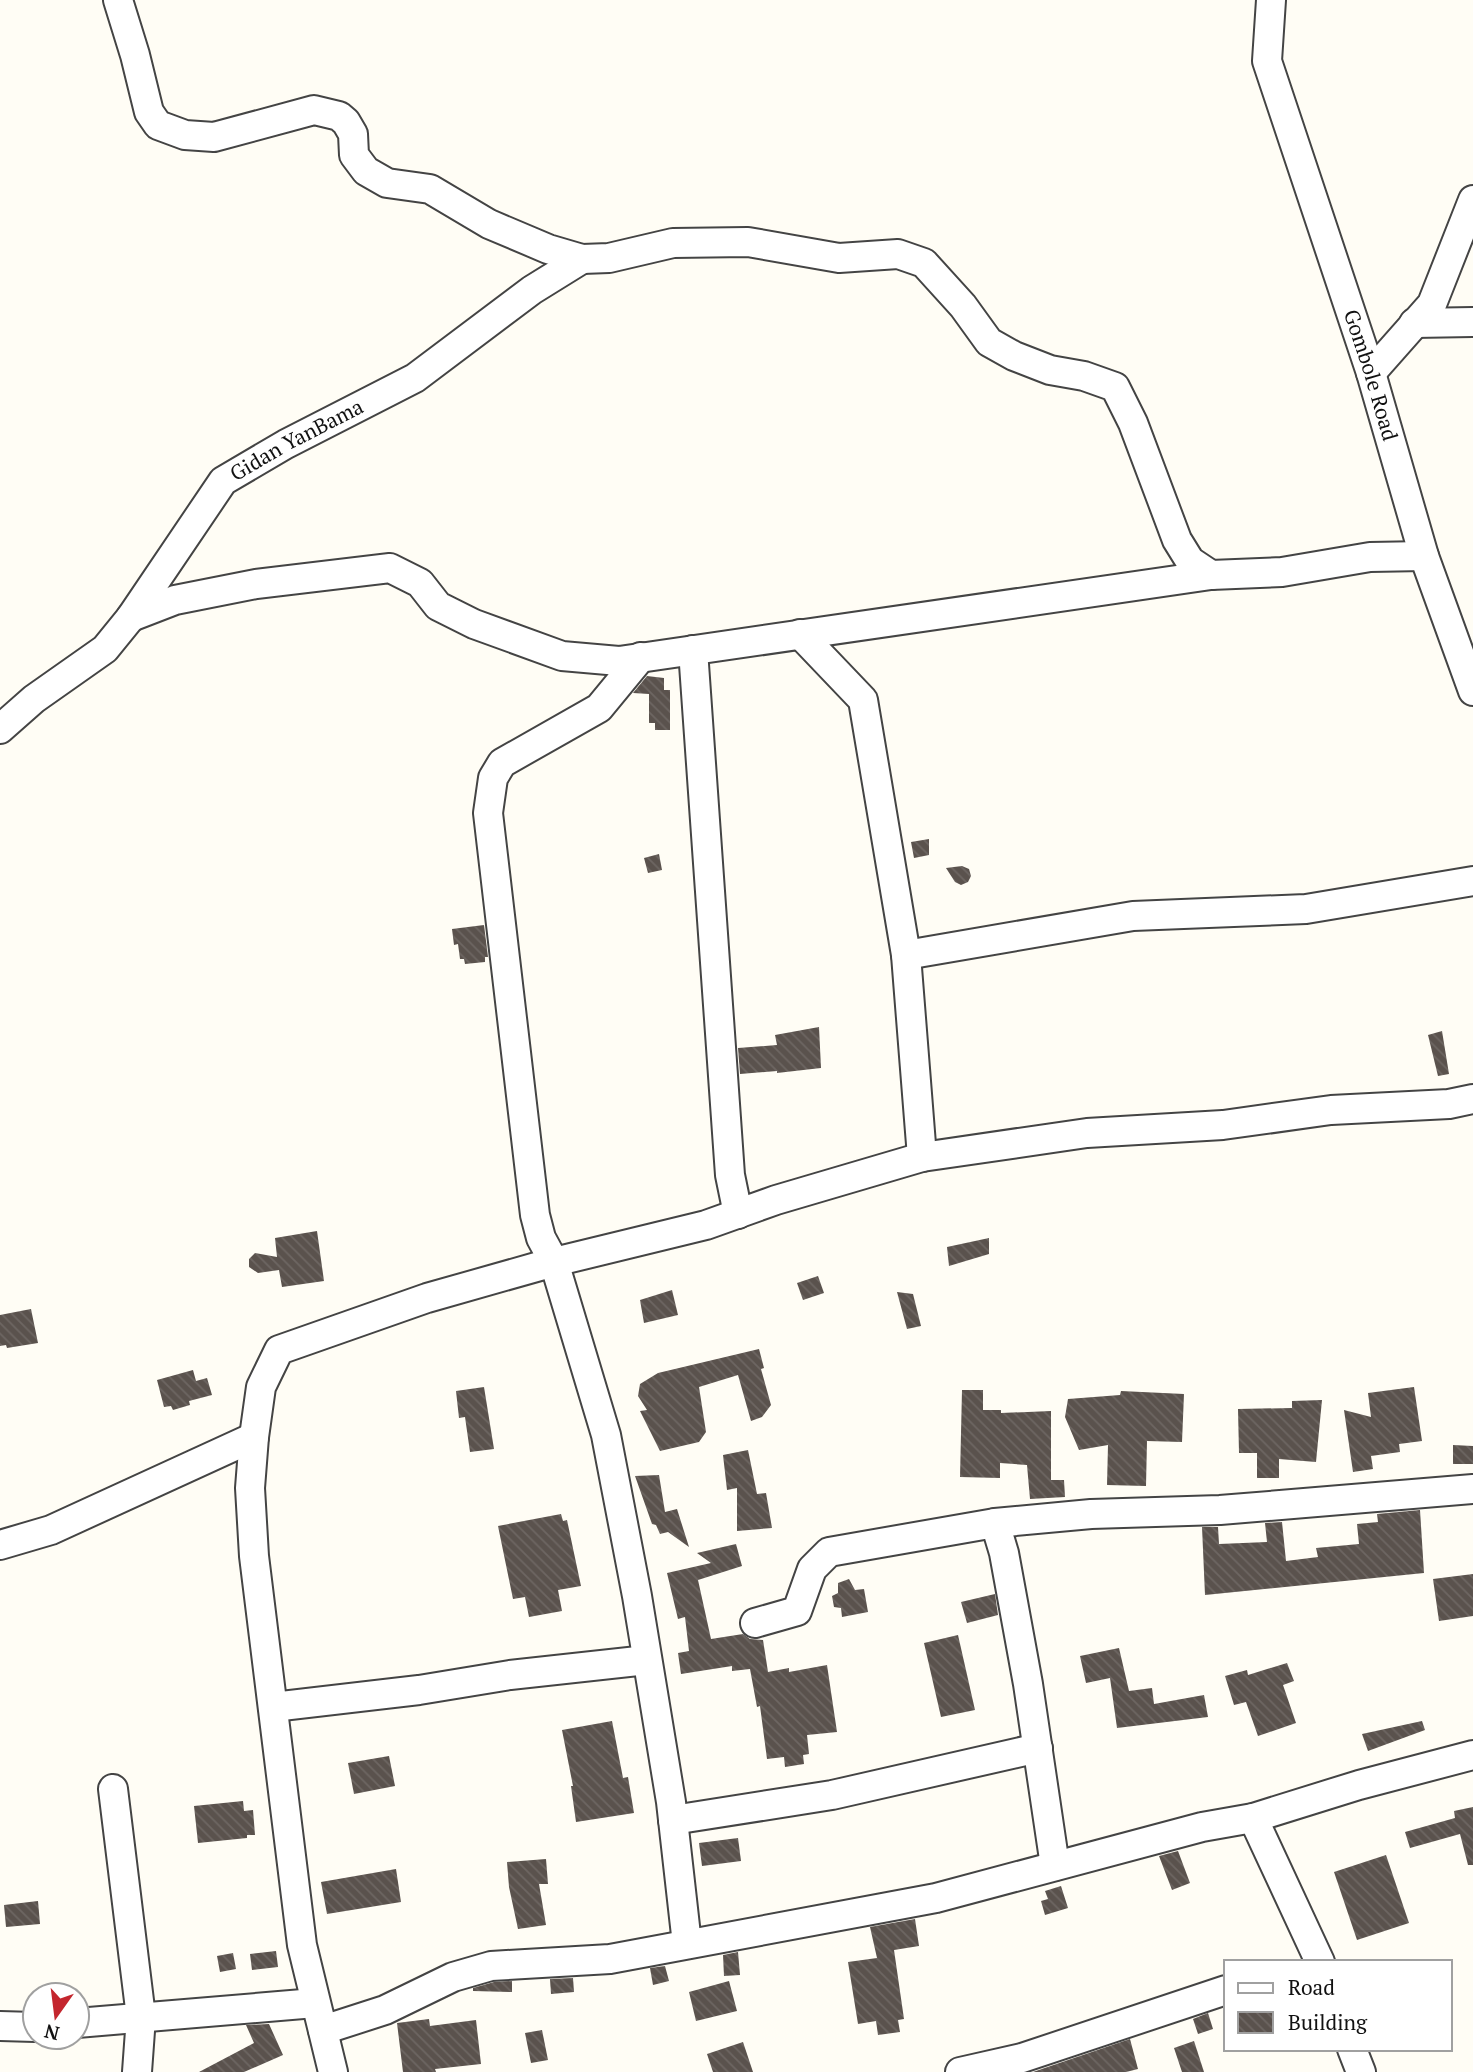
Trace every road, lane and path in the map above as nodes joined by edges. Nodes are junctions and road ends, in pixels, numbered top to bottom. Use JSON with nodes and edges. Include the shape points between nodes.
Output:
{"nodes":[{"id":1,"x":118,"y":0,"type":"edge"},
{"id":2,"x":1271,"y":0,"type":"edge"},
{"id":3,"x":1473,"y":200,"type":"edge"},
{"id":4,"x":582,"y":259,"type":"junction"},
{"id":5,"x":1473,"y":322,"type":"edge"},
{"id":6,"x":1414,"y":323,"type":"junction"},
{"id":7,"x":1371,"y":373,"type":"junction"},
{"id":8,"x":1424,"y":556,"type":"junction"},
{"id":9,"x":1211,"y":575,"type":"junction"},
{"id":10,"x":131,"y":617,"type":"junction"},
{"id":11,"x":800,"y":634,"type":"junction"},
{"id":12,"x":693,"y":650,"type":"junction"},
{"id":13,"x":641,"y":657,"type":"junction"},
{"id":14,"x":1473,"y":691,"type":"edge"},
{"id":15,"x":0,"y":729,"type":"edge"},
{"id":16,"x":1473,"y":881,"type":"edge"},
{"id":17,"x":906,"y":955,"type":"junction"},
{"id":18,"x":1473,"y":1099,"type":"edge"},
{"id":19,"x":922,"y":1157,"type":"junction"},
{"id":20,"x":738,"y":1214,"type":"junction"},
{"id":21,"x":554,"y":1262,"type":"junction"},
{"id":22,"x":254,"y":1437,"type":"junction"},
{"id":23,"x":1473,"y":1489,"type":"edge"},
{"id":24,"x":995,"y":1523,"type":"junction"},
{"id":25,"x":0,"y":1545,"type":"edge"},
{"id":26,"x":755,"y":1623,"type":"dead end"},
{"id":27,"x":647,"y":1660,"type":"junction"},
{"id":28,"x":273,"y":1707,"type":"junction"},
{"id":29,"x":1038,"y":1748,"type":"junction"},
{"id":30,"x":1473,"y":1755,"type":"edge"},
{"id":31,"x":113,"y":1789,"type":"dead end"},
{"id":32,"x":1253,"y":1818,"type":"junction"},
{"id":33,"x":673,"y":1820,"type":"junction"},
{"id":34,"x":1055,"y":1866,"type":"junction"},
{"id":35,"x":687,"y":1944,"type":"junction"},
{"id":36,"x":1317,"y":1960,"type":"edge"},
{"id":37,"x":1224,"y":1991,"type":"edge"},
{"id":38,"x":315,"y":2003,"type":"junction"},
{"id":39,"x":141,"y":2017,"type":"junction"},
{"id":40,"x":91,"y":2022,"type":"edge"},
{"id":41,"x":0,"y":2026,"type":"edge"},
{"id":42,"x":21,"y":2027,"type":"edge"},
{"id":43,"x":323,"y":2030,"type":"junction"},
{"id":44,"x":1353,"y":2051,"type":"edge"},
{"id":45,"x":1024,"y":2065,"type":"edge"},
{"id":46,"x":137,"y":2072,"type":"edge"},
{"id":47,"x":333,"y":2072,"type":"edge"},
{"id":48,"x":960,"y":2072,"type":"edge"},
{"id":49,"x":1361,"y":2072,"type":"edge"}],
"edges":[{"from":1,"to":4,"type":"street","via":[[149,112],[158,125],[184,135],[214,137],[314,110],[339,116],[353,134],[354,155],[366,171],[387,183],[430,189],[489,225]]},
{"from":2,"to":7,"type":"street","name":"Gombole Road","via":[[1267,61]]},
{"from":3,"to":6,"type":"street","via":[[1432,303]]},
{"from":4,"to":9,"type":"street","via":[[609,258],[673,243],[748,242],[839,258],[898,254],[923,263],[964,306],[989,342],[1050,370],[1115,387],[1177,540],[1190,562]]},
{"from":4,"to":10,"type":"street","name":"Gidan YanBama","via":[[532,289],[415,378],[222,481]]},
{"from":5,"to":6,"type":"street"},
{"from":6,"to":7,"type":"street"},
{"from":7,"to":8,"type":"street","name":"Gombole Road"},
{"from":8,"to":9,"type":"street","via":[[1370,557],[1282,572]]},
{"from":8,"to":14,"type":"street","name":"Gombole Road"},
{"from":9,"to":11,"type":"street"},
{"from":10,"to":13,"type":"street","via":[[175,600],[256,584],[390,568],[420,583],[438,606],[562,656],[619,661]]},
{"from":10,"to":15,"type":"street","name":"Gidan YanBama","via":[[105,649]]},
{"from":11,"to":12,"type":"street"},
{"from":11,"to":17,"type":"street","via":[[863,700]]},
{"from":12,"to":13,"type":"street"},
{"from":12,"to":20,"type":"street","via":[[730,1175]]},
{"from":13,"to":21,"type":"street","via":[[599,708],[502,763],[493,778],[488,813],[535,1215]]},
{"from":16,"to":17,"type":"street","via":[[1306,909],[1133,916]]},
{"from":17,"to":19,"type":"street"},
{"from":18,"to":19,"type":"street","via":[[1331,1110],[1223,1125],[1087,1133]]},
{"from":19,"to":20,"type":"street"},
{"from":20,"to":21,"type":"street"},
{"from":21,"to":22,"type":"street","via":[[427,1298],[279,1350],[261,1387]]},
{"from":21,"to":27,"type":"street","via":[[606,1436]]},
{"from":22,"to":25,"type":"street","via":[[51,1530]]},
{"from":22,"to":28,"type":"street","via":[[250,1488],[254,1556]]},
{"from":23,"to":24,"type":"street"},
{"from":24,"to":26,"type":"street","via":[[829,1552],[812,1569],[797,1611]]},
{"from":24,"to":29,"type":"street"},
{"from":27,"to":28,"type":"street"},
{"from":27,"to":33,"type":"street"},
{"from":28,"to":38,"type":"street","via":[[302,1945]]},
{"from":29,"to":33,"type":"street","via":[[832,1794]]},
{"from":29,"to":34,"type":"street"},
{"from":30,"to":32,"type":"street"},
{"from":31,"to":39,"type":"street"},
{"from":32,"to":34,"type":"street"},
{"from":32,"to":36,"type":"street"},
{"from":33,"to":35,"type":"street"},
{"from":34,"to":35,"type":"street","via":[[936,1898]]},
{"from":35,"to":43,"type":"street","via":[[610,1959],[491,1966]]},
{"from":37,"to":45,"type":"street"},
{"from":38,"to":39,"type":"street"},
{"from":38,"to":43,"type":"street"},
{"from":39,"to":40,"type":"street"},
{"from":39,"to":46,"type":"street"},
{"from":41,"to":42,"type":"street"},
{"from":43,"to":47,"type":"street"},
{"from":44,"to":49,"type":"street"},
{"from":45,"to":48,"type":"street"}]}
